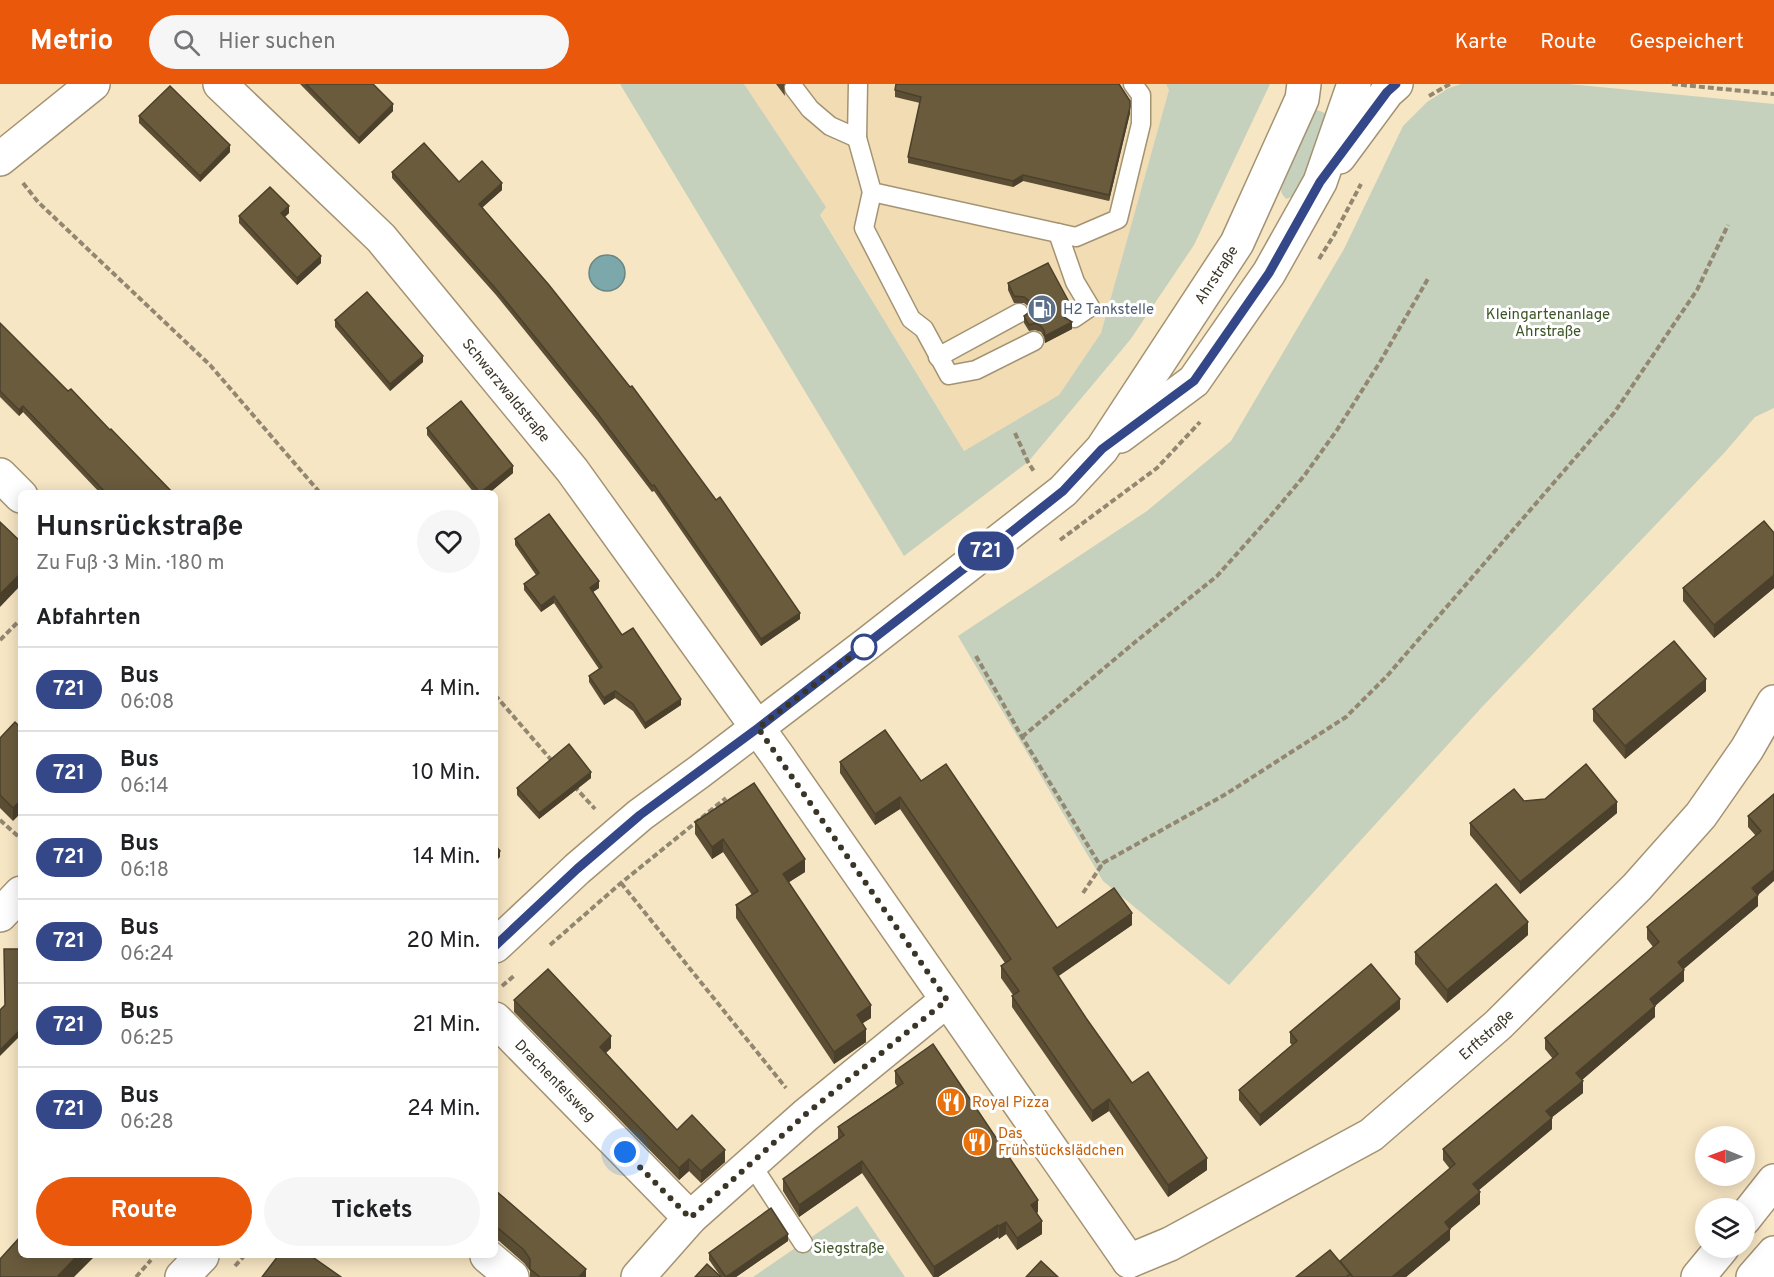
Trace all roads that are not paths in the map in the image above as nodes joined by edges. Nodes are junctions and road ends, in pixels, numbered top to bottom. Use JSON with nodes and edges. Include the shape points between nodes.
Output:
{"nodes":[{"id":1,"x":93,"y":84,"type":"edge"},
{"id":2,"x":220,"y":84,"type":"edge"},
{"id":3,"x":858,"y":84,"type":"edge"},
{"id":4,"x":1133,"y":84,"type":"edge"},
{"id":5,"x":1304,"y":84,"type":"edge"},
{"id":6,"x":1354,"y":84,"type":"edge"},
{"id":7,"x":1396,"y":84,"type":"edge"},
{"id":8,"x":794,"y":88,"type":"dead end"},
{"id":9,"x":857,"y":138,"type":"junction"},
{"id":10,"x":0,"y":159,"type":"edge"},
{"id":11,"x":1320,"y":182,"type":"junction"},
{"id":12,"x":872,"y":192,"type":"junction"},
{"id":13,"x":1058,"y":233,"type":"junction"},
{"id":14,"x":1019,"y":313,"type":"dead end"},
{"id":15,"x":1074,"y":318,"type":"dead end"},
{"id":16,"x":1034,"y":340,"type":"dead end"},
{"id":17,"x":938,"y":357,"type":"junction"},
{"id":18,"x":1102,"y":449,"type":"junction"},
{"id":19,"x":0,"y":475,"type":"edge"},
{"id":20,"x":18,"y":493,"type":"edge"},
{"id":21,"x":1774,"y":702,"type":"edge"},
{"id":22,"x":758,"y":728,"type":"junction"},
{"id":23,"x":18,"y":896,"type":"edge"},
{"id":24,"x":0,"y":915,"type":"edge"},
{"id":25,"x":498,"y":943,"type":"edge"},
{"id":26,"x":947,"y":1000,"type":"junction"},
{"id":27,"x":498,"y":1022,"type":"edge"},
{"id":28,"x":751,"y":1164,"type":"junction"},
{"id":29,"x":1774,"y":1182,"type":"edge"},
{"id":30,"x":1755,"y":1206,"type":"edge"},
{"id":31,"x":690,"y":1218,"type":"junction"},
{"id":32,"x":803,"y":1243,"type":"dead end"},
{"id":33,"x":1774,"y":1253,"type":"edge"},
{"id":34,"x":489,"y":1258,"type":"edge"},
{"id":35,"x":1714,"y":1258,"type":"edge"},
{"id":36,"x":1130,"y":1269,"type":"edge"},
{"id":37,"x":512,"y":1277,"type":"edge"},
{"id":38,"x":638,"y":1277,"type":"edge"},
{"id":39,"x":1698,"y":1277,"type":"edge"},
{"id":40,"x":1753,"y":1277,"type":"edge"}],
"edges":[{"from":1,"to":10,"type":"main road"},
{"from":2,"to":22,"type":"main road","name":"Schwarzwaldstraße","via":[[381,238],[572,470]]},
{"from":3,"to":9,"type":"lane"},
{"from":4,"to":13,"type":"lane","via":[[1141,95],[1141,124],[1118,219],[1076,237]]},
{"from":5,"to":18,"type":"main road","name":"Ahrstraße","via":[[1302,99],[1237,243]]},
{"from":6,"to":11,"type":"main road","name":"Ahrstraße"},
{"from":7,"to":11,"type":"main road"},
{"from":8,"to":9,"type":"lane","via":[[830,126]]},
{"from":9,"to":12,"type":"lane"},
{"from":11,"to":18,"type":"main road","name":"Ahrstraße","via":[[1269,273],[1194,381]]},
{"from":12,"to":13,"type":"lane"},
{"from":12,"to":17,"type":"lane","via":[[864,228],[911,319],[924,329]]},
{"from":13,"to":15,"type":"lane","via":[[1067,286],[1090,307]]},
{"from":14,"to":17,"type":"lane"},
{"from":16,"to":17,"type":"lane","via":[[976,370],[949,375]]},
{"from":18,"to":22,"type":"main road","name":"Ahrstraße","via":[[1063,491]]},
{"from":19,"to":20,"type":"main road"},
{"from":21,"to":36,"type":"main road","name":"Erftstraße","via":[[1701,815],[1637,887],[1498,1025],[1371,1136]]},
{"from":22,"to":25,"type":"main road","name":"Ahrstraße","via":[[640,815]]},
{"from":22,"to":26,"type":"main road","name":"Schwarzwaldstraße"},
{"from":23,"to":24,"type":"main road"},
{"from":26,"to":28,"type":"main road","via":[[806,1114]]},
{"from":26,"to":36,"type":"main road","name":"Schwarzwaldstraße"},
{"from":27,"to":31,"type":"main road","name":"Drachenfelsweg"},
{"from":28,"to":31,"type":"main road"},
{"from":28,"to":32,"type":"lane"},
{"from":29,"to":30,"type":"main road"},
{"from":31,"to":38,"type":"main road"},
{"from":33,"to":40,"type":"main road"},
{"from":34,"to":37,"type":"main road"},
{"from":35,"to":39,"type":"main road"}]}
